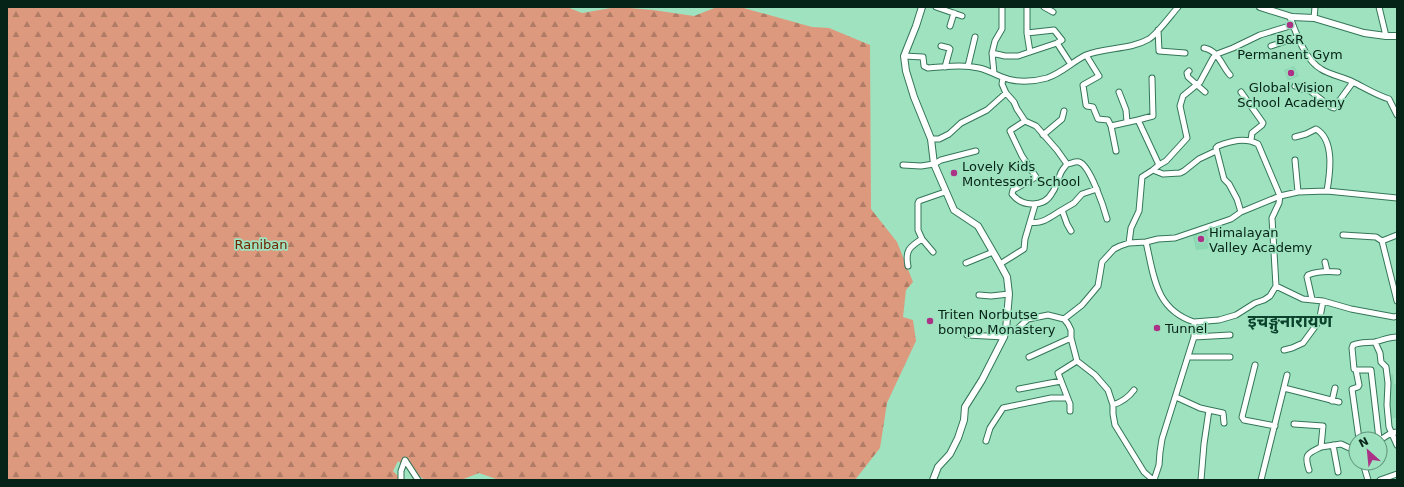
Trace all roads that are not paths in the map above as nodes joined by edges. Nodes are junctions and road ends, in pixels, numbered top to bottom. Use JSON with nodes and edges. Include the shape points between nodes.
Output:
{"nodes":[{"id":1,"x":922,"y":7,"type":"edge"},
{"id":2,"x":936,"y":7,"type":"edge"},
{"id":3,"x":1002,"y":7,"type":"edge"},
{"id":4,"x":1027,"y":7,"type":"edge"},
{"id":5,"x":1044,"y":7,"type":"edge"},
{"id":6,"x":1178,"y":7,"type":"edge"},
{"id":7,"x":1260,"y":7,"type":"edge"},
{"id":8,"x":1315,"y":7,"type":"edge"},
{"id":9,"x":1379,"y":7,"type":"edge"},
{"id":10,"x":1280,"y":10,"type":"edge"},
{"id":11,"x":1053,"y":12,"type":"dead end"},
{"id":12,"x":954,"y":13,"type":"junction"},
{"id":13,"x":962,"y":16,"type":"dead end"},
{"id":14,"x":1290,"y":17,"type":"junction"},
{"id":15,"x":1314,"y":18,"type":"junction"},
{"id":16,"x":1293,"y":25,"type":"junction"},
{"id":17,"x":950,"y":26,"type":"dead end"},
{"id":18,"x":1158,"y":30,"type":"junction"},
{"id":19,"x":1027,"y":33,"type":"junction"},
{"id":20,"x":1386,"y":36,"type":"junction"},
{"id":21,"x":1397,"y":36,"type":"edge"},
{"id":22,"x":975,"y":37,"type":"dead end"},
{"id":23,"x":1298,"y":37,"type":"junction"},
{"id":24,"x":1057,"y":43,"type":"junction"},
{"id":25,"x":941,"y":46,"type":"dead end"},
{"id":26,"x":1271,"y":46,"type":"dead end"},
{"id":27,"x":1204,"y":48,"type":"dead end"},
{"id":28,"x":1030,"y":52,"type":"junction"},
{"id":29,"x":992,"y":53,"type":"junction"},
{"id":30,"x":1185,"y":53,"type":"dead end"},
{"id":31,"x":1086,"y":54,"type":"junction"},
{"id":32,"x":1217,"y":54,"type":"junction"},
{"id":33,"x":904,"y":56,"type":"junction"},
{"id":34,"x":1070,"y":63,"type":"junction"},
{"id":35,"x":968,"y":66,"type":"junction"},
{"id":36,"x":946,"y":67,"type":"junction"},
{"id":37,"x":1189,"y":71,"type":"dead end"},
{"id":38,"x":994,"y":73,"type":"junction"},
{"id":39,"x":1230,"y":75,"type":"dead end"},
{"id":40,"x":1003,"y":78,"type":"junction"},
{"id":41,"x":1152,"y":78,"type":"dead end"},
{"id":42,"x":1353,"y":82,"type":"junction"},
{"id":43,"x":1197,"y":85,"type":"junction"},
{"id":44,"x":1295,"y":86,"type":"dead end"},
{"id":45,"x":1119,"y":92,"type":"dead end"},
{"id":46,"x":1206,"y":92,"type":"dead end"},
{"id":47,"x":1241,"y":92,"type":"dead end"},
{"id":48,"x":1006,"y":93,"type":"junction"},
{"id":49,"x":1064,"y":111,"type":"dead end"},
{"id":50,"x":1396,"y":113,"type":"edge"},
{"id":51,"x":1138,"y":120,"type":"junction"},
{"id":52,"x":1025,"y":121,"type":"junction"},
{"id":53,"x":1127,"y":122,"type":"junction"},
{"id":54,"x":1111,"y":126,"type":"junction"},
{"id":55,"x":1043,"y":135,"type":"junction"},
{"id":56,"x":1295,"y":137,"type":"dead end"},
{"id":57,"x":931,"y":139,"type":"junction"},
{"id":58,"x":1251,"y":140,"type":"junction"},
{"id":59,"x":976,"y":151,"type":"dead end"},
{"id":60,"x":1116,"y":151,"type":"dead end"},
{"id":61,"x":1216,"y":151,"type":"junction"},
{"id":62,"x":1295,"y":160,"type":"dead end"},
{"id":63,"x":934,"y":164,"type":"junction"},
{"id":64,"x":1067,"y":164,"type":"junction"},
{"id":65,"x":903,"y":165,"type":"dead end"},
{"id":66,"x":1159,"y":165,"type":"junction"},
{"id":67,"x":1153,"y":170,"type":"junction"},
{"id":68,"x":1097,"y":189,"type":"junction"},
{"id":69,"x":1327,"y":191,"type":"junction"},
{"id":70,"x":945,"y":192,"type":"junction"},
{"id":71,"x":1298,"y":192,"type":"junction"},
{"id":72,"x":1280,"y":196,"type":"junction"},
{"id":73,"x":1397,"y":198,"type":"edge"},
{"id":74,"x":1035,"y":205,"type":"junction"},
{"id":75,"x":1062,"y":210,"type":"junction"},
{"id":76,"x":1241,"y":212,"type":"junction"},
{"id":77,"x":1107,"y":219,"type":"dead end"},
{"id":78,"x":1031,"y":222,"type":"junction"},
{"id":79,"x":1071,"y":231,"type":"dead end"},
{"id":80,"x":1397,"y":235,"type":"edge"},
{"id":81,"x":1343,"y":236,"type":"dead end"},
{"id":82,"x":922,"y":239,"type":"junction"},
{"id":83,"x":1382,"y":241,"type":"junction"},
{"id":84,"x":1146,"y":242,"type":"junction"},
{"id":85,"x":1129,"y":243,"type":"junction"},
{"id":86,"x":933,"y":252,"type":"dead end"},
{"id":87,"x":993,"y":252,"type":"junction"},
{"id":88,"x":1325,"y":262,"type":"dead end"},
{"id":89,"x":966,"y":263,"type":"dead end"},
{"id":90,"x":1000,"y":264,"type":"junction"},
{"id":91,"x":908,"y":266,"type":"dead end"},
{"id":92,"x":1327,"y":271,"type":"junction"},
{"id":93,"x":1338,"y":272,"type":"dead end"},
{"id":94,"x":1276,"y":286,"type":"junction"},
{"id":95,"x":1009,"y":294,"type":"junction"},
{"id":96,"x":979,"y":295,"type":"dead end"},
{"id":97,"x":1312,"y":299,"type":"junction"},
{"id":98,"x":1324,"y":301,"type":"junction"},
{"id":99,"x":1397,"y":301,"type":"edge"},
{"id":100,"x":1397,"y":316,"type":"edge"},
{"id":101,"x":1064,"y":319,"type":"junction"},
{"id":102,"x":1194,"y":322,"type":"junction"},
{"id":103,"x":1006,"y":330,"type":"junction"},
{"id":104,"x":967,"y":335,"type":"dead end"},
{"id":105,"x":1230,"y":335,"type":"dead end"},
{"id":106,"x":1004,"y":337,"type":"junction"},
{"id":107,"x":1194,"y":337,"type":"junction"},
{"id":108,"x":1397,"y":337,"type":"edge"},
{"id":109,"x":1071,"y":338,"type":"junction"},
{"id":110,"x":1375,"y":342,"type":"junction"},
{"id":111,"x":1284,"y":350,"type":"dead end"},
{"id":112,"x":1028,"y":357,"type":"dead end"},
{"id":113,"x":1188,"y":357,"type":"junction"},
{"id":114,"x":1230,"y":357,"type":"dead end"},
{"id":115,"x":1077,"y":361,"type":"junction"},
{"id":116,"x":1255,"y":365,"type":"dead end"},
{"id":117,"x":1356,"y":370,"type":"junction"},
{"id":118,"x":1287,"y":375,"type":"dead end"},
{"id":119,"x":1061,"y":381,"type":"junction"},
{"id":120,"x":1284,"y":388,"type":"junction"},
{"id":121,"x":1335,"y":388,"type":"dead end"},
{"id":122,"x":1019,"y":389,"type":"dead end"},
{"id":123,"x":1134,"y":390,"type":"dead end"},
{"id":124,"x":1176,"y":397,"type":"junction"},
{"id":125,"x":1067,"y":398,"type":"junction"},
{"id":126,"x":1332,"y":401,"type":"junction"},
{"id":127,"x":1339,"y":402,"type":"dead end"},
{"id":128,"x":1113,"y":405,"type":"junction"},
{"id":129,"x":1209,"y":410,"type":"junction"},
{"id":130,"x":1070,"y":411,"type":"dead end"},
{"id":131,"x":1224,"y":423,"type":"dead end"},
{"id":132,"x":1294,"y":424,"type":"dead end"},
{"id":133,"x":1275,"y":426,"type":"junction"},
{"id":134,"x":1358,"y":431,"type":"edge"},
{"id":135,"x":1379,"y":431,"type":"edge"},
{"id":136,"x":1397,"y":432,"type":"edge"},
{"id":137,"x":1391,"y":433,"type":"junction"},
{"id":138,"x":1388,"y":436,"type":"edge"},
{"id":139,"x":986,"y":441,"type":"dead end"},
{"id":140,"x":1397,"y":445,"type":"edge"},
{"id":141,"x":1333,"y":446,"type":"junction"},
{"id":142,"x":1321,"y":447,"type":"junction"},
{"id":143,"x":1348,"y":447,"type":"edge"},
{"id":144,"x":1309,"y":470,"type":"dead end"},
{"id":145,"x":1338,"y":472,"type":"dead end"},
{"id":146,"x":1397,"y":474,"type":"edge"},
{"id":147,"x":402,"y":480,"type":"edge"},
{"id":148,"x":418,"y":480,"type":"edge"},
{"id":149,"x":933,"y":480,"type":"edge"},
{"id":150,"x":1153,"y":480,"type":"edge"},
{"id":151,"x":1201,"y":480,"type":"edge"},
{"id":152,"x":1261,"y":480,"type":"edge"},
{"id":153,"x":1380,"y":480,"type":"edge"}],
"edges":[{"from":1,"to":33,"type":"street"},
{"from":2,"to":12,"type":"street"},
{"from":3,"to":29,"type":"street","via":[[1002,29],[995,40]]},
{"from":4,"to":19,"type":"street"},
{"from":5,"to":11,"type":"street"},
{"from":6,"to":18,"type":"street"},
{"from":7,"to":10,"type":"street"},
{"from":8,"to":15,"type":"street"},
{"from":9,"to":20,"type":"street"},
{"from":10,"to":14,"type":"street"},
{"from":12,"to":13,"type":"street"},
{"from":12,"to":17,"type":"street"},
{"from":14,"to":15,"type":"street"},
{"from":14,"to":16,"type":"street"},
{"from":15,"to":20,"type":"street","via":[[1364,33]]},
{"from":16,"to":23,"type":"street"},
{"from":16,"to":32,"type":"street","via":[[1260,35]]},
{"from":18,"to":30,"type":"street","via":[[1159,51]]},
{"from":18,"to":31,"type":"street","via":[[1150,39],[1134,45]]},
{"from":19,"to":24,"type":"street","via":[[1054,30],[1062,40]]},
{"from":19,"to":28,"type":"street"},
{"from":20,"to":21,"type":"street"},
{"from":22,"to":35,"type":"street"},
{"from":23,"to":26,"type":"street"},
{"from":23,"to":42,"type":"street","via":[[1321,69]]},
{"from":24,"to":28,"type":"street"},
{"from":24,"to":34,"type":"street"},
{"from":25,"to":36,"type":"street","via":[[950,49]]},
{"from":27,"to":32,"type":"street"},
{"from":28,"to":29,"type":"street","via":[[1018,56]]},
{"from":29,"to":38,"type":"street"},
{"from":31,"to":34,"type":"street"},
{"from":31,"to":54,"type":"street","via":[[1099,76],[1083,85],[1086,104],[1093,107],[1098,119],[1107,120]]},
{"from":32,"to":39,"type":"street"},
{"from":32,"to":43,"type":"street"},
{"from":33,"to":36,"type":"street","via":[[923,57],[924,66],[928,68]]},
{"from":33,"to":57,"type":"street","via":[[914,97]]},
{"from":34,"to":40,"type":"street","via":[[1067,68],[1047,78],[1030,82]]},
{"from":35,"to":36,"type":"street"},
{"from":35,"to":38,"type":"street"},
{"from":37,"to":43,"type":"street","via":[[1187,75]]},
{"from":38,"to":40,"type":"street"},
{"from":40,"to":48,"type":"street","via":[[1002,84]]},
{"from":41,"to":51,"type":"street","via":[[1153,116]]},
{"from":42,"to":44,"type":"street","via":[[1334,108],[1309,90]]},
{"from":42,"to":50,"type":"street","via":[[1389,99]]},
{"from":43,"to":46,"type":"street"},
{"from":43,"to":66,"type":"street","via":[[1183,96],[1180,106],[1187,138]]},
{"from":45,"to":53,"type":"street","via":[[1126,110]]},
{"from":47,"to":58,"type":"street","via":[[1263,123],[1252,133]]},
{"from":48,"to":52,"type":"street"},
{"from":48,"to":57,"type":"street","via":[[987,110],[961,123],[949,134],[939,139]]},
{"from":49,"to":55,"type":"street","via":[[1062,119]]},
{"from":51,"to":53,"type":"street"},
{"from":51,"to":66,"type":"street"},
{"from":52,"to":55,"type":"street","via":[[1036,126]]},
{"from":52,"to":74,"type":"street","via":[[1010,131],[1036,177],[1013,190],[1012,194],[1015,199]]},
{"from":53,"to":54,"type":"street"},
{"from":54,"to":60,"type":"street"},
{"from":55,"to":64,"type":"street"},
{"from":56,"to":69,"type":"street","via":[[1316,129],[1327,141],[1331,166]]},
{"from":57,"to":63,"type":"street"},
{"from":58,"to":61,"type":"street","via":[[1237,140],[1224,144],[1218,146]]},
{"from":58,"to":72,"type":"street","via":[[1258,144]]},
{"from":59,"to":63,"type":"street"},
{"from":61,"to":67,"type":"street","via":[[1180,173],[1163,174]]},
{"from":61,"to":76,"type":"street","via":[[1224,179],[1230,184]]},
{"from":62,"to":71,"type":"street"},
{"from":63,"to":65,"type":"street"},
{"from":63,"to":70,"type":"street"},
{"from":64,"to":68,"type":"street","via":[[1081,163]]},
{"from":64,"to":74,"type":"street","via":[[1052,195]]},
{"from":66,"to":67,"type":"street"},
{"from":67,"to":85,"type":"street","via":[[1142,177],[1139,210],[1131,228]]},
{"from":68,"to":75,"type":"street","via":[[1082,194],[1074,203]]},
{"from":68,"to":77,"type":"street"},
{"from":69,"to":71,"type":"street"},
{"from":69,"to":73,"type":"street"},
{"from":70,"to":82,"type":"street","via":[[918,203],[918,226]]},
{"from":70,"to":87,"type":"street","via":[[954,210],[978,226]]},
{"from":71,"to":72,"type":"street"},
{"from":72,"to":76,"type":"street"},
{"from":72,"to":94,"type":"street","via":[[1272,218]]},
{"from":74,"to":78,"type":"street"},
{"from":75,"to":78,"type":"street","via":[[1036,224]]},
{"from":75,"to":79,"type":"street"},
{"from":76,"to":84,"type":"street","via":[[1230,219],[1175,238]]},
{"from":78,"to":90,"type":"street","via":[[1024,249]]},
{"from":80,"to":83,"type":"street"},
{"from":81,"to":83,"type":"street","via":[[1376,238]]},
{"from":82,"to":86,"type":"street"},
{"from":82,"to":91,"type":"street","via":[[908,252]]},
{"from":83,"to":99,"type":"street"},
{"from":84,"to":85,"type":"street"},
{"from":84,"to":102,"type":"street","via":[[1157,290],[1170,308],[1183,318]]},
{"from":85,"to":101,"type":"street","via":[[1114,249],[1102,262],[1098,286],[1082,305]]},
{"from":87,"to":89,"type":"street"},
{"from":87,"to":90,"type":"street"},
{"from":88,"to":92,"type":"street"},
{"from":90,"to":95,"type":"street","via":[[1007,277]]},
{"from":92,"to":93,"type":"street"},
{"from":92,"to":97,"type":"street","via":[[1307,276]]},
{"from":94,"to":97,"type":"street","via":[[1303,299]]},
{"from":94,"to":102,"type":"street","via":[[1270,296],[1236,315],[1219,320]]},
{"from":95,"to":96,"type":"street"},
{"from":95,"to":103,"type":"street"},
{"from":97,"to":98,"type":"street"},
{"from":98,"to":100,"type":"street","via":[[1352,310]]},
{"from":98,"to":111,"type":"street","via":[[1317,324],[1304,343]]},
{"from":101,"to":103,"type":"street","via":[[1048,315],[1028,319],[1016,330]]},
{"from":101,"to":109,"type":"street","via":[[1071,330]]},
{"from":102,"to":107,"type":"street"},
{"from":103,"to":106,"type":"street"},
{"from":104,"to":106,"type":"street"},
{"from":105,"to":107,"type":"street"},
{"from":106,"to":149,"type":"street","via":[[965,407],[964,420],[955,444],[938,467]]},
{"from":107,"to":113,"type":"street"},
{"from":108,"to":110,"type":"street"},
{"from":109,"to":112,"type":"street"},
{"from":109,"to":115,"type":"street"},
{"from":110,"to":117,"type":"street","via":[[1353,345]]},
{"from":110,"to":137,"type":"street","via":[[1381,362],[1386,367]]},
{"from":113,"to":114,"type":"street"},
{"from":113,"to":124,"type":"street"},
{"from":115,"to":119,"type":"street","via":[[1058,372]]},
{"from":115,"to":128,"type":"street","via":[[1095,375],[1108,390]]},
{"from":116,"to":133,"type":"street","via":[[1242,417],[1244,420]]},
{"from":117,"to":134,"type":"street","via":[[1359,384],[1352,389]]},
{"from":117,"to":135,"type":"street","via":[[1371,370]]},
{"from":118,"to":120,"type":"street"},
{"from":119,"to":122,"type":"street"},
{"from":119,"to":125,"type":"street"},
{"from":120,"to":126,"type":"street"},
{"from":120,"to":133,"type":"street"},
{"from":121,"to":126,"type":"street"},
{"from":123,"to":128,"type":"street","via":[[1122,402]]},
{"from":124,"to":129,"type":"street"},
{"from":124,"to":150,"type":"street","via":[[1162,440],[1159,465]]},
{"from":125,"to":130,"type":"street"},
{"from":125,"to":139,"type":"street","via":[[1052,398],[1003,408],[990,428]]},
{"from":126,"to":127,"type":"street"},
{"from":128,"to":150,"type":"street","via":[[1115,425],[1144,472]]},
{"from":129,"to":131,"type":"street","via":[[1223,413]]},
{"from":129,"to":151,"type":"street"},
{"from":132,"to":142,"type":"street","via":[[1323,426]]},
{"from":133,"to":152,"type":"street"},
{"from":136,"to":137,"type":"street"},
{"from":137,"to":138,"type":"street"},
{"from":137,"to":140,"type":"street"},
{"from":141,"to":142,"type":"street"},
{"from":141,"to":143,"type":"street","via":[[1341,444]]},
{"from":141,"to":145,"type":"street"},
{"from":142,"to":144,"type":"street","via":[[1307,454]]},
{"from":146,"to":153,"type":"street"},
{"from":147,"to":148,"type":"street","via":[[401,471],[405,460]]}]}
